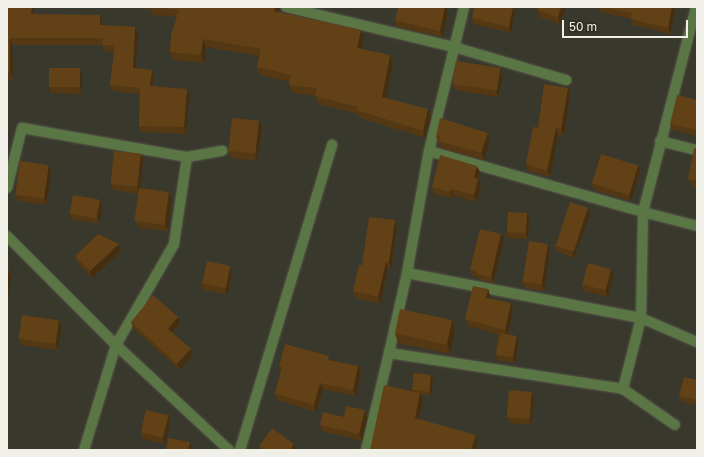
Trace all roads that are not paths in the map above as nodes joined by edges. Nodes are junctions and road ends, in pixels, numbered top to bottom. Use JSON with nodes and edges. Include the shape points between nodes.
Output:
{"nodes":[{"id":1,"x":286,"y":7,"type":"edge"},
{"id":2,"x":464,"y":7,"type":"edge"},
{"id":3,"x":696,"y":7,"type":"edge"},
{"id":4,"x":454,"y":47,"type":"junction"},
{"id":5,"x":566,"y":80,"type":"dead end"},
{"id":6,"x":660,"y":141,"type":"junction"},
{"id":7,"x":332,"y":145,"type":"dead end"},
{"id":8,"x":697,"y":150,"type":"edge"},
{"id":9,"x":222,"y":151,"type":"dead end"},
{"id":10,"x":429,"y":151,"type":"junction"},
{"id":11,"x":187,"y":157,"type":"junction"},
{"id":12,"x":7,"y":188,"type":"edge"},
{"id":13,"x":643,"y":212,"type":"junction"},
{"id":14,"x":697,"y":226,"type":"edge"},
{"id":15,"x":7,"y":236,"type":"edge"},
{"id":16,"x":407,"y":273,"type":"junction"},
{"id":17,"x":641,"y":318,"type":"junction"},
{"id":18,"x":697,"y":342,"type":"edge"},
{"id":19,"x":116,"y":345,"type":"junction"},
{"id":20,"x":389,"y":353,"type":"junction"},
{"id":21,"x":623,"y":389,"type":"junction"},
{"id":22,"x":675,"y":426,"type":"dead end"},
{"id":23,"x":84,"y":450,"type":"edge"},
{"id":24,"x":229,"y":450,"type":"edge"},
{"id":25,"x":240,"y":450,"type":"edge"},
{"id":26,"x":366,"y":450,"type":"edge"}],
"edges":[{"from":1,"to":4,"type":"street"},
{"from":2,"to":4,"type":"street"},
{"from":3,"to":6,"type":"street"},
{"from":4,"to":5,"type":"street"},
{"from":4,"to":10,"type":"street"},
{"from":6,"to":8,"type":"street"},
{"from":6,"to":13,"type":"street"},
{"from":7,"to":25,"type":"street"},
{"from":9,"to":11,"type":"street"},
{"from":10,"to":13,"type":"street"},
{"from":10,"to":16,"type":"street"},
{"from":11,"to":12,"type":"street","via":[[22,128]]},
{"from":11,"to":19,"type":"street","via":[[174,244]]},
{"from":13,"to":14,"type":"street"},
{"from":13,"to":17,"type":"street"},
{"from":15,"to":19,"type":"street"},
{"from":16,"to":17,"type":"street"},
{"from":16,"to":20,"type":"street"},
{"from":17,"to":18,"type":"street"},
{"from":17,"to":21,"type":"street"},
{"from":19,"to":23,"type":"street"},
{"from":19,"to":24,"type":"street"},
{"from":20,"to":21,"type":"street"},
{"from":20,"to":26,"type":"street"},
{"from":21,"to":22,"type":"street"}]}
